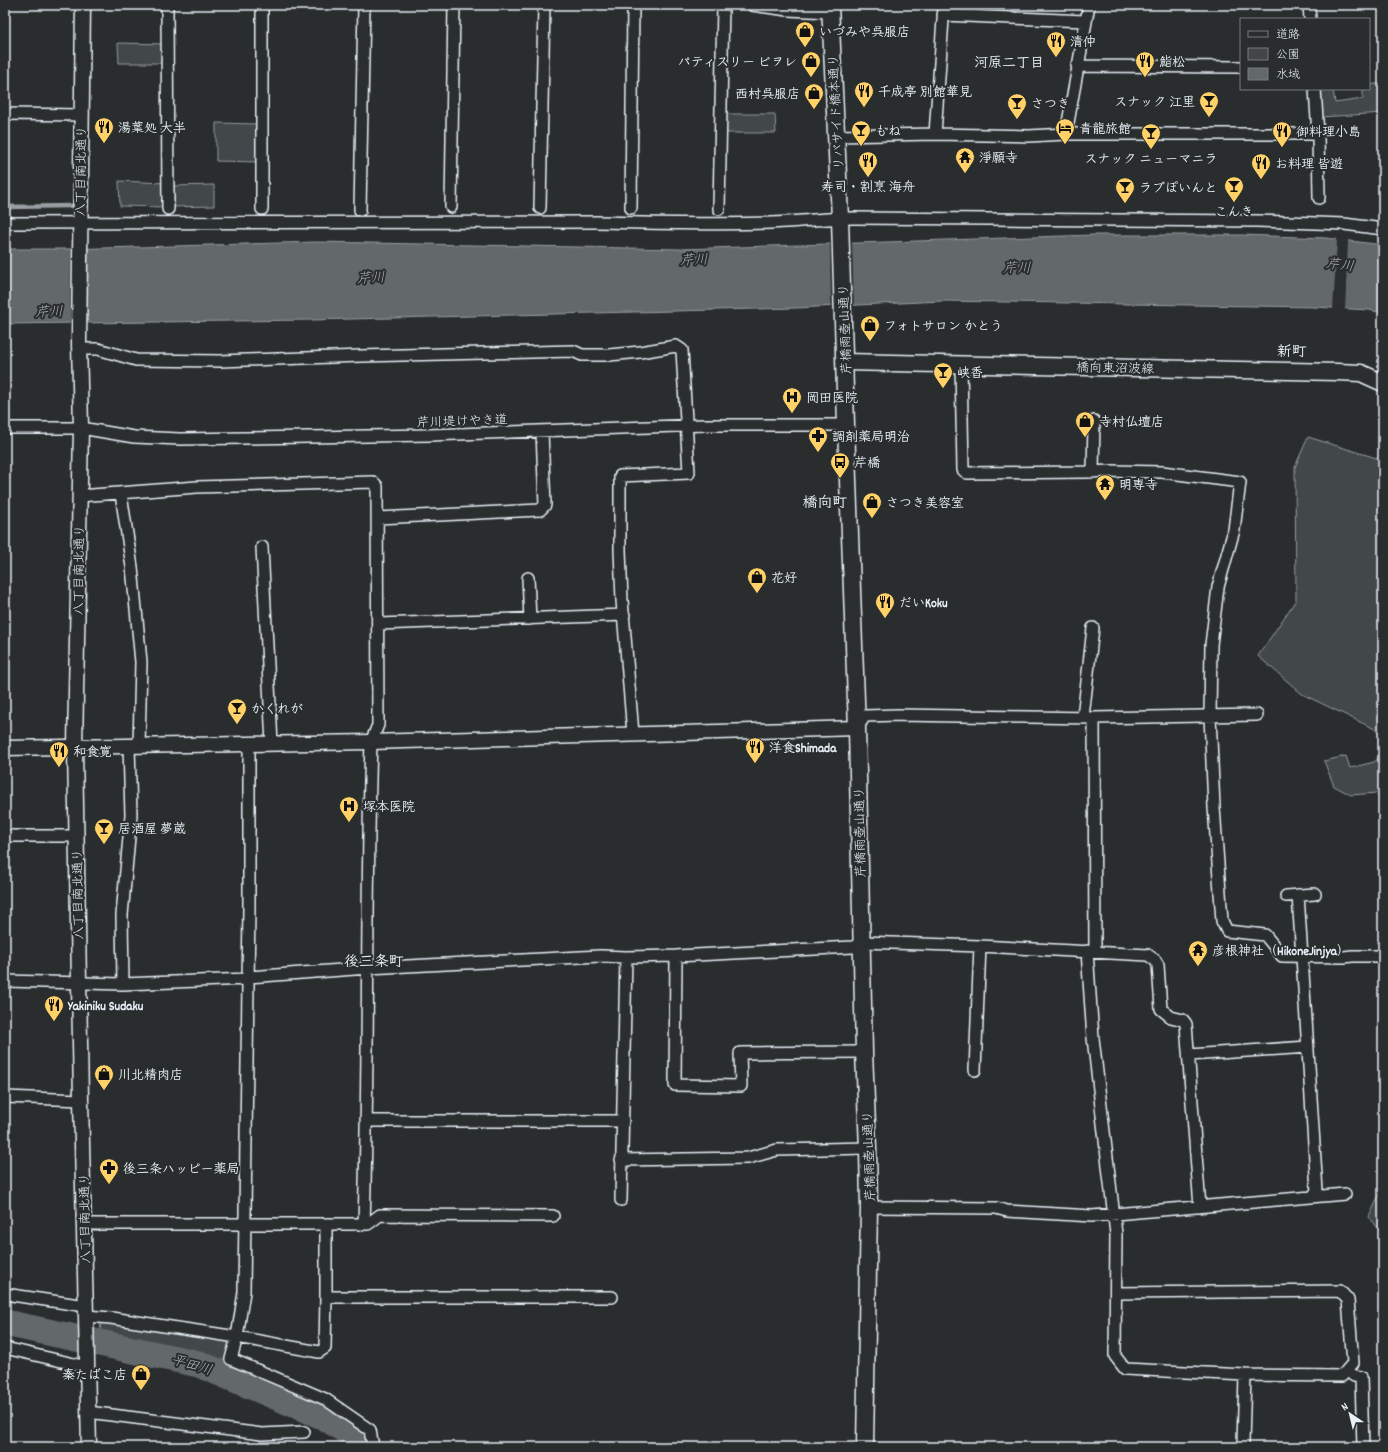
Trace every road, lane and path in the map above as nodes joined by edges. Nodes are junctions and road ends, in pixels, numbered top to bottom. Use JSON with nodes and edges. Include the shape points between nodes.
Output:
{"nodes":[{"id":1,"x":83,"y":5,"type":"edge"},
{"id":2,"x":167,"y":5,"type":"edge"},
{"id":3,"x":262,"y":5,"type":"edge"},
{"id":4,"x":364,"y":5,"type":"edge"},
{"id":5,"x":454,"y":5,"type":"edge"},
{"id":6,"x":544,"y":5,"type":"edge"},
{"id":7,"x":633,"y":5,"type":"edge"},
{"id":8,"x":723,"y":5,"type":"edge"},
{"id":9,"x":752,"y":5,"type":"edge"},
{"id":10,"x":1089,"y":5,"type":"edge"},
{"id":11,"x":1309,"y":5,"type":"edge"},
{"id":12,"x":830,"y":9,"type":"edge"},
{"id":13,"x":943,"y":10,"type":"edge"},
{"id":14,"x":1310,"y":18,"type":"edge"},
{"id":15,"x":1085,"y":21,"type":"junction"},
{"id":16,"x":1077,"y":66,"type":"junction"},
{"id":17,"x":1240,"y":67,"type":"edge"},
{"id":18,"x":1315,"y":90,"type":"edge"},
{"id":19,"x":5,"y":114,"type":"edge"},
{"id":20,"x":81,"y":115,"type":"junction"},
{"id":21,"x":935,"y":134,"type":"junction"},
{"id":22,"x":1066,"y":134,"type":"junction"},
{"id":23,"x":1318,"y":134,"type":"junction"},
{"id":24,"x":837,"y":136,"type":"junction"},
{"id":25,"x":1319,"y":198,"type":"dead end"},
{"id":26,"x":450,"y":208,"type":"dead end"},
{"id":27,"x":540,"y":208,"type":"dead end"},
{"id":28,"x":631,"y":208,"type":"dead end"},
{"id":29,"x":168,"y":209,"type":"dead end"},
{"id":30,"x":719,"y":209,"type":"dead end"},
{"id":31,"x":262,"y":210,"type":"dead end"},
{"id":32,"x":360,"y":210,"type":"dead end"},
{"id":33,"x":5,"y":223,"type":"edge"},
{"id":34,"x":841,"y":225,"type":"junction"},
{"id":35,"x":79,"y":227,"type":"junction"},
{"id":36,"x":1383,"y":229,"type":"edge"},
{"id":37,"x":79,"y":342,"type":"junction"},
{"id":38,"x":844,"y":362,"type":"junction"},
{"id":39,"x":961,"y":365,"type":"junction"},
{"id":40,"x":1383,"y":383,"type":"edge"},
{"id":41,"x":1094,"y":421,"type":"dead end"},
{"id":42,"x":846,"y":425,"type":"junction"},
{"id":43,"x":686,"y":426,"type":"junction"},
{"id":44,"x":5,"y":428,"type":"edge"},
{"id":45,"x":81,"y":428,"type":"junction"},
{"id":46,"x":542,"y":432,"type":"junction"},
{"id":47,"x":1094,"y":472,"type":"junction"},
{"id":48,"x":121,"y":494,"type":"junction"},
{"id":49,"x":79,"y":496,"type":"junction"},
{"id":50,"x":378,"y":518,"type":"junction"},
{"id":51,"x":262,"y":547,"type":"dead end"},
{"id":52,"x":528,"y":578,"type":"dead end"},
{"id":53,"x":624,"y":615,"type":"junction"},
{"id":54,"x":530,"y":619,"type":"junction"},
{"id":55,"x":379,"y":624,"type":"junction"},
{"id":56,"x":1093,"y":628,"type":"dead end"},
{"id":57,"x":1257,"y":715,"type":"dead end"},
{"id":58,"x":1210,"y":716,"type":"junction"},
{"id":59,"x":1089,"y":718,"type":"junction"},
{"id":60,"x":857,"y":728,"type":"junction"},
{"id":61,"x":633,"y":734,"type":"junction"},
{"id":62,"x":371,"y":742,"type":"junction"},
{"id":63,"x":249,"y":744,"type":"junction"},
{"id":64,"x":272,"y":744,"type":"junction"},
{"id":65,"x":134,"y":746,"type":"junction"},
{"id":66,"x":75,"y":747,"type":"junction"},
{"id":67,"x":5,"y":748,"type":"edge"},
{"id":68,"x":5,"y":836,"type":"edge"},
{"id":69,"x":76,"y":836,"type":"junction"},
{"id":70,"x":1315,"y":894,"type":"dead end"},
{"id":71,"x":1298,"y":895,"type":"junction"},
{"id":72,"x":1286,"y":896,"type":"dead end"},
{"id":73,"x":862,"y":942,"type":"junction"},
{"id":74,"x":980,"y":946,"type":"junction"},
{"id":75,"x":1091,"y":952,"type":"junction"},
{"id":76,"x":676,"y":956,"type":"junction"},
{"id":77,"x":1301,"y":956,"type":"junction"},
{"id":78,"x":1383,"y":956,"type":"edge"},
{"id":79,"x":626,"y":957,"type":"junction"},
{"id":80,"x":368,"y":968,"type":"junction"},
{"id":81,"x":248,"y":978,"type":"junction"},
{"id":82,"x":5,"y":981,"type":"edge"},
{"id":83,"x":79,"y":982,"type":"junction"},
{"id":84,"x":123,"y":984,"type":"junction"},
{"id":85,"x":1308,"y":1046,"type":"junction"},
{"id":86,"x":864,"y":1052,"type":"junction"},
{"id":87,"x":1189,"y":1055,"type":"junction"},
{"id":88,"x":975,"y":1070,"type":"dead end"},
{"id":89,"x":5,"y":1097,"type":"edge"},
{"id":90,"x":81,"y":1100,"type":"junction"},
{"id":91,"x":367,"y":1121,"type":"junction"},
{"id":92,"x":623,"y":1121,"type":"junction"},
{"id":93,"x":868,"y":1148,"type":"junction"},
{"id":94,"x":621,"y":1160,"type":"junction"},
{"id":95,"x":1346,"y":1194,"type":"dead end"},
{"id":96,"x":1312,"y":1197,"type":"junction"},
{"id":97,"x":620,"y":1200,"type":"dead end"},
{"id":98,"x":869,"y":1207,"type":"junction"},
{"id":99,"x":1200,"y":1207,"type":"junction"},
{"id":100,"x":1113,"y":1214,"type":"junction"},
{"id":101,"x":552,"y":1216,"type":"dead end"},
{"id":102,"x":84,"y":1224,"type":"junction"},
{"id":103,"x":245,"y":1224,"type":"junction"},
{"id":104,"x":326,"y":1224,"type":"junction"},
{"id":105,"x":364,"y":1224,"type":"junction"},
{"id":106,"x":1116,"y":1293,"type":"junction"},
{"id":107,"x":5,"y":1294,"type":"edge"},
{"id":108,"x":326,"y":1297,"type":"junction"},
{"id":109,"x":612,"y":1297,"type":"dead end"},
{"id":110,"x":86,"y":1315,"type":"junction"},
{"id":111,"x":237,"y":1337,"type":"junction"},
{"id":112,"x":5,"y":1348,"type":"edge"},
{"id":113,"x":88,"y":1363,"type":"junction"},
{"id":114,"x":1347,"y":1370,"type":"junction"},
{"id":115,"x":1245,"y":1375,"type":"junction"},
{"id":116,"x":88,"y":1412,"type":"junction"},
{"id":117,"x":304,"y":1432,"type":"dead end"},
{"id":118,"x":1243,"y":1443,"type":"dead end"},
{"id":119,"x":89,"y":1447,"type":"edge"},
{"id":120,"x":373,"y":1447,"type":"edge"},
{"id":121,"x":865,"y":1447,"type":"edge"},
{"id":122,"x":1363,"y":1447,"type":"edge"}],
"edges":[{"from":1,"to":20,"type":"street","name":"八丁目南北通り"},
{"from":2,"to":29,"type":"street"},
{"from":3,"to":31,"type":"street"},
{"from":4,"to":32,"type":"street"},
{"from":5,"to":26,"type":"street"},
{"from":6,"to":27,"type":"street"},
{"from":7,"to":28,"type":"street"},
{"from":8,"to":30,"type":"street"},
{"from":9,"to":12,"type":"street","via":[[788,10]]},
{"from":10,"to":15,"type":"street"},
{"from":11,"to":14,"type":"street"},
{"from":12,"to":24,"type":"main road","name":"リバサイド橋本通り"},
{"from":13,"to":15,"type":"street"},
{"from":13,"to":21,"type":"street"},
{"from":15,"to":16,"type":"street"},
{"from":16,"to":17,"type":"street"},
{"from":16,"to":22,"type":"street"},
{"from":18,"to":23,"type":"street"},
{"from":19,"to":20,"type":"street"},
{"from":20,"to":35,"type":"street","name":"八丁目南北通り"},
{"from":21,"to":22,"type":"street"},
{"from":21,"to":24,"type":"street"},
{"from":22,"to":23,"type":"street"},
{"from":23,"to":25,"type":"street"},
{"from":24,"to":34,"type":"main road","name":"リバサイド橋本通り"},
{"from":33,"to":35,"type":"street"},
{"from":34,"to":35,"type":"street","via":[[596,222]]},
{"from":34,"to":36,"type":"street","via":[[1258,221],[1344,224]]},
{"from":34,"to":38,"type":"main road","name":"芹橋雨壺山通り"},
{"from":35,"to":37,"type":"street","name":"八丁目南北通り"},
{"from":37,"to":43,"type":"street","via":[[136,360],[220,361],[573,351],[582,355],[609,355],[676,346],[682,350]]},
{"from":37,"to":45,"type":"street","name":"八丁目南北通り"},
{"from":38,"to":39,"type":"main road","name":"橋向東沼波線"},
{"from":38,"to":42,"type":"main road","name":"芹橋雨壺山通り"},
{"from":39,"to":40,"type":"main road","name":"橋向東沼波線","via":[[1361,373]]},
{"from":39,"to":47,"type":"street","via":[[963,470],[967,473]]},
{"from":41,"to":47,"type":"street"},
{"from":42,"to":43,"type":"street","name":"芹川堤けやき道"},
{"from":42,"to":60,"type":"main road","name":"芹橋雨壺山通り"},
{"from":43,"to":46,"type":"street","name":"芹川堤けやき道"},
{"from":43,"to":53,"type":"street","via":[[689,473],[620,476],[620,550]]},
{"from":44,"to":45,"type":"street","name":"芹川堤けやき道"},
{"from":45,"to":46,"type":"street","name":"芹川堤けやき道","via":[[134,437],[180,439]]},
{"from":45,"to":49,"type":"street","name":"八丁目南北通り"},
{"from":46,"to":50,"type":"street","via":[[545,505],[540,510]]},
{"from":47,"to":58,"type":"street","via":[[1162,472],[1240,482],[1234,530],[1218,587],[1211,645]]},
{"from":48,"to":49,"type":"street"},
{"from":48,"to":50,"type":"street","via":[[197,487],[373,482],[377,486]]},
{"from":48,"to":65,"type":"street","via":[[132,567],[141,662]]},
{"from":49,"to":66,"type":"street","name":"八丁目南北通り"},
{"from":50,"to":55,"type":"street"},
{"from":51,"to":64,"type":"street"},
{"from":52,"to":54,"type":"street"},
{"from":53,"to":54,"type":"street"},
{"from":53,"to":61,"type":"street"},
{"from":54,"to":55,"type":"street"},
{"from":55,"to":62,"type":"street","via":[[378,725]]},
{"from":56,"to":59,"type":"street"},
{"from":57,"to":58,"type":"street"},
{"from":58,"to":59,"type":"street"},
{"from":58,"to":77,"type":"street","via":[[1222,921],[1227,931],[1264,935],[1282,956]]},
{"from":59,"to":60,"type":"street","via":[[865,716]]},
{"from":59,"to":75,"type":"street"},
{"from":60,"to":61,"type":"street"},
{"from":60,"to":73,"type":"main road","name":"芹橋雨壺山通り"},
{"from":61,"to":62,"type":"street"},
{"from":62,"to":64,"type":"street"},
{"from":62,"to":80,"type":"street"},
{"from":63,"to":64,"type":"street"},
{"from":63,"to":65,"type":"street"},
{"from":63,"to":81,"type":"street"},
{"from":65,"to":66,"type":"street"},
{"from":65,"to":84,"type":"street","via":[[122,914]]},
{"from":66,"to":67,"type":"street"},
{"from":66,"to":69,"type":"street","name":"八丁目南北通り"},
{"from":68,"to":69,"type":"street"},
{"from":69,"to":83,"type":"street","name":"八丁目南北通り"},
{"from":70,"to":71,"type":"street"},
{"from":71,"to":72,"type":"street"},
{"from":71,"to":77,"type":"street"},
{"from":73,"to":74,"type":"street"},
{"from":73,"to":76,"type":"street","via":[[853,947]]},
{"from":73,"to":86,"type":"main road","name":"芹橋雨壺山通り"},
{"from":74,"to":75,"type":"street"},
{"from":74,"to":88,"type":"street"},
{"from":75,"to":87,"type":"street","via":[[1148,955],[1155,960],[1158,965],[1161,1009],[1186,1024]]},
{"from":75,"to":100,"type":"street","via":[[1093,1038]]},
{"from":76,"to":79,"type":"street"},
{"from":76,"to":86,"type":"street","via":[[675,1085],[741,1086],[740,1053]]},
{"from":77,"to":78,"type":"street"},
{"from":77,"to":85,"type":"street"},
{"from":79,"to":80,"type":"street","via":[[600,956]]},
{"from":79,"to":92,"type":"street"},
{"from":80,"to":81,"type":"street"},
{"from":80,"to":91,"type":"street"},
{"from":81,"to":84,"type":"street"},
{"from":81,"to":103,"type":"street"},
{"from":82,"to":83,"type":"street"},
{"from":83,"to":84,"type":"street"},
{"from":83,"to":90,"type":"street","name":"八丁目南北通り"},
{"from":85,"to":87,"type":"street"},
{"from":85,"to":96,"type":"street","via":[[1317,1191]]},
{"from":86,"to":93,"type":"main road","name":"芹橋雨壺山通り"},
{"from":87,"to":99,"type":"street"},
{"from":89,"to":90,"type":"street"},
{"from":90,"to":102,"type":"street","name":"八丁目南北通り"},
{"from":91,"to":92,"type":"street"},
{"from":91,"to":105,"type":"street"},
{"from":92,"to":94,"type":"street"},
{"from":93,"to":94,"type":"street","via":[[777,1150],[748,1158]]},
{"from":93,"to":98,"type":"main road","name":"芹橋雨壺山通り"},
{"from":94,"to":97,"type":"street"},
{"from":95,"to":96,"type":"street"},
{"from":96,"to":99,"type":"street"},
{"from":98,"to":100,"type":"street","via":[[996,1208],[1007,1211],[1084,1215]]},
{"from":98,"to":121,"type":"main road","name":"芹橋雨壺山通り"},
{"from":99,"to":100,"type":"street"},
{"from":100,"to":106,"type":"street","via":[[1116,1234]]},
{"from":101,"to":105,"type":"street","via":[[380,1214],[368,1224]]},
{"from":102,"to":103,"type":"street"},
{"from":102,"to":110,"type":"street","name":"八丁目南北通り"},
{"from":103,"to":104,"type":"street"},
{"from":103,"to":111,"type":"street","via":[[244,1292]]},
{"from":104,"to":105,"type":"street"},
{"from":104,"to":108,"type":"street"},
{"from":106,"to":114,"type":"street","via":[[1340,1291],[1348,1300],[1353,1363]]},
{"from":106,"to":115,"type":"street","via":[[1115,1356],[1124,1368]]},
{"from":107,"to":110,"type":"street"},
{"from":108,"to":109,"type":"street"},
{"from":108,"to":111,"type":"street","via":[[324,1348],[318,1352]]},
{"from":110,"to":111,"type":"street"},
{"from":110,"to":113,"type":"street","name":"八丁目南北通り"},
{"from":111,"to":120,"type":"street","via":[[231,1359],[326,1399],[370,1430]]},
{"from":112,"to":113,"type":"street"},
{"from":113,"to":116,"type":"street","name":"八丁目南北通り"},
{"from":114,"to":115,"type":"street","via":[[1342,1376]]},
{"from":114,"to":122,"type":"street","via":[[1354,1376],[1361,1376]]},
{"from":115,"to":118,"type":"street"},
{"from":116,"to":117,"type":"street","via":[[262,1434]]},
{"from":116,"to":119,"type":"street","name":"八丁目南北通り"}]}
